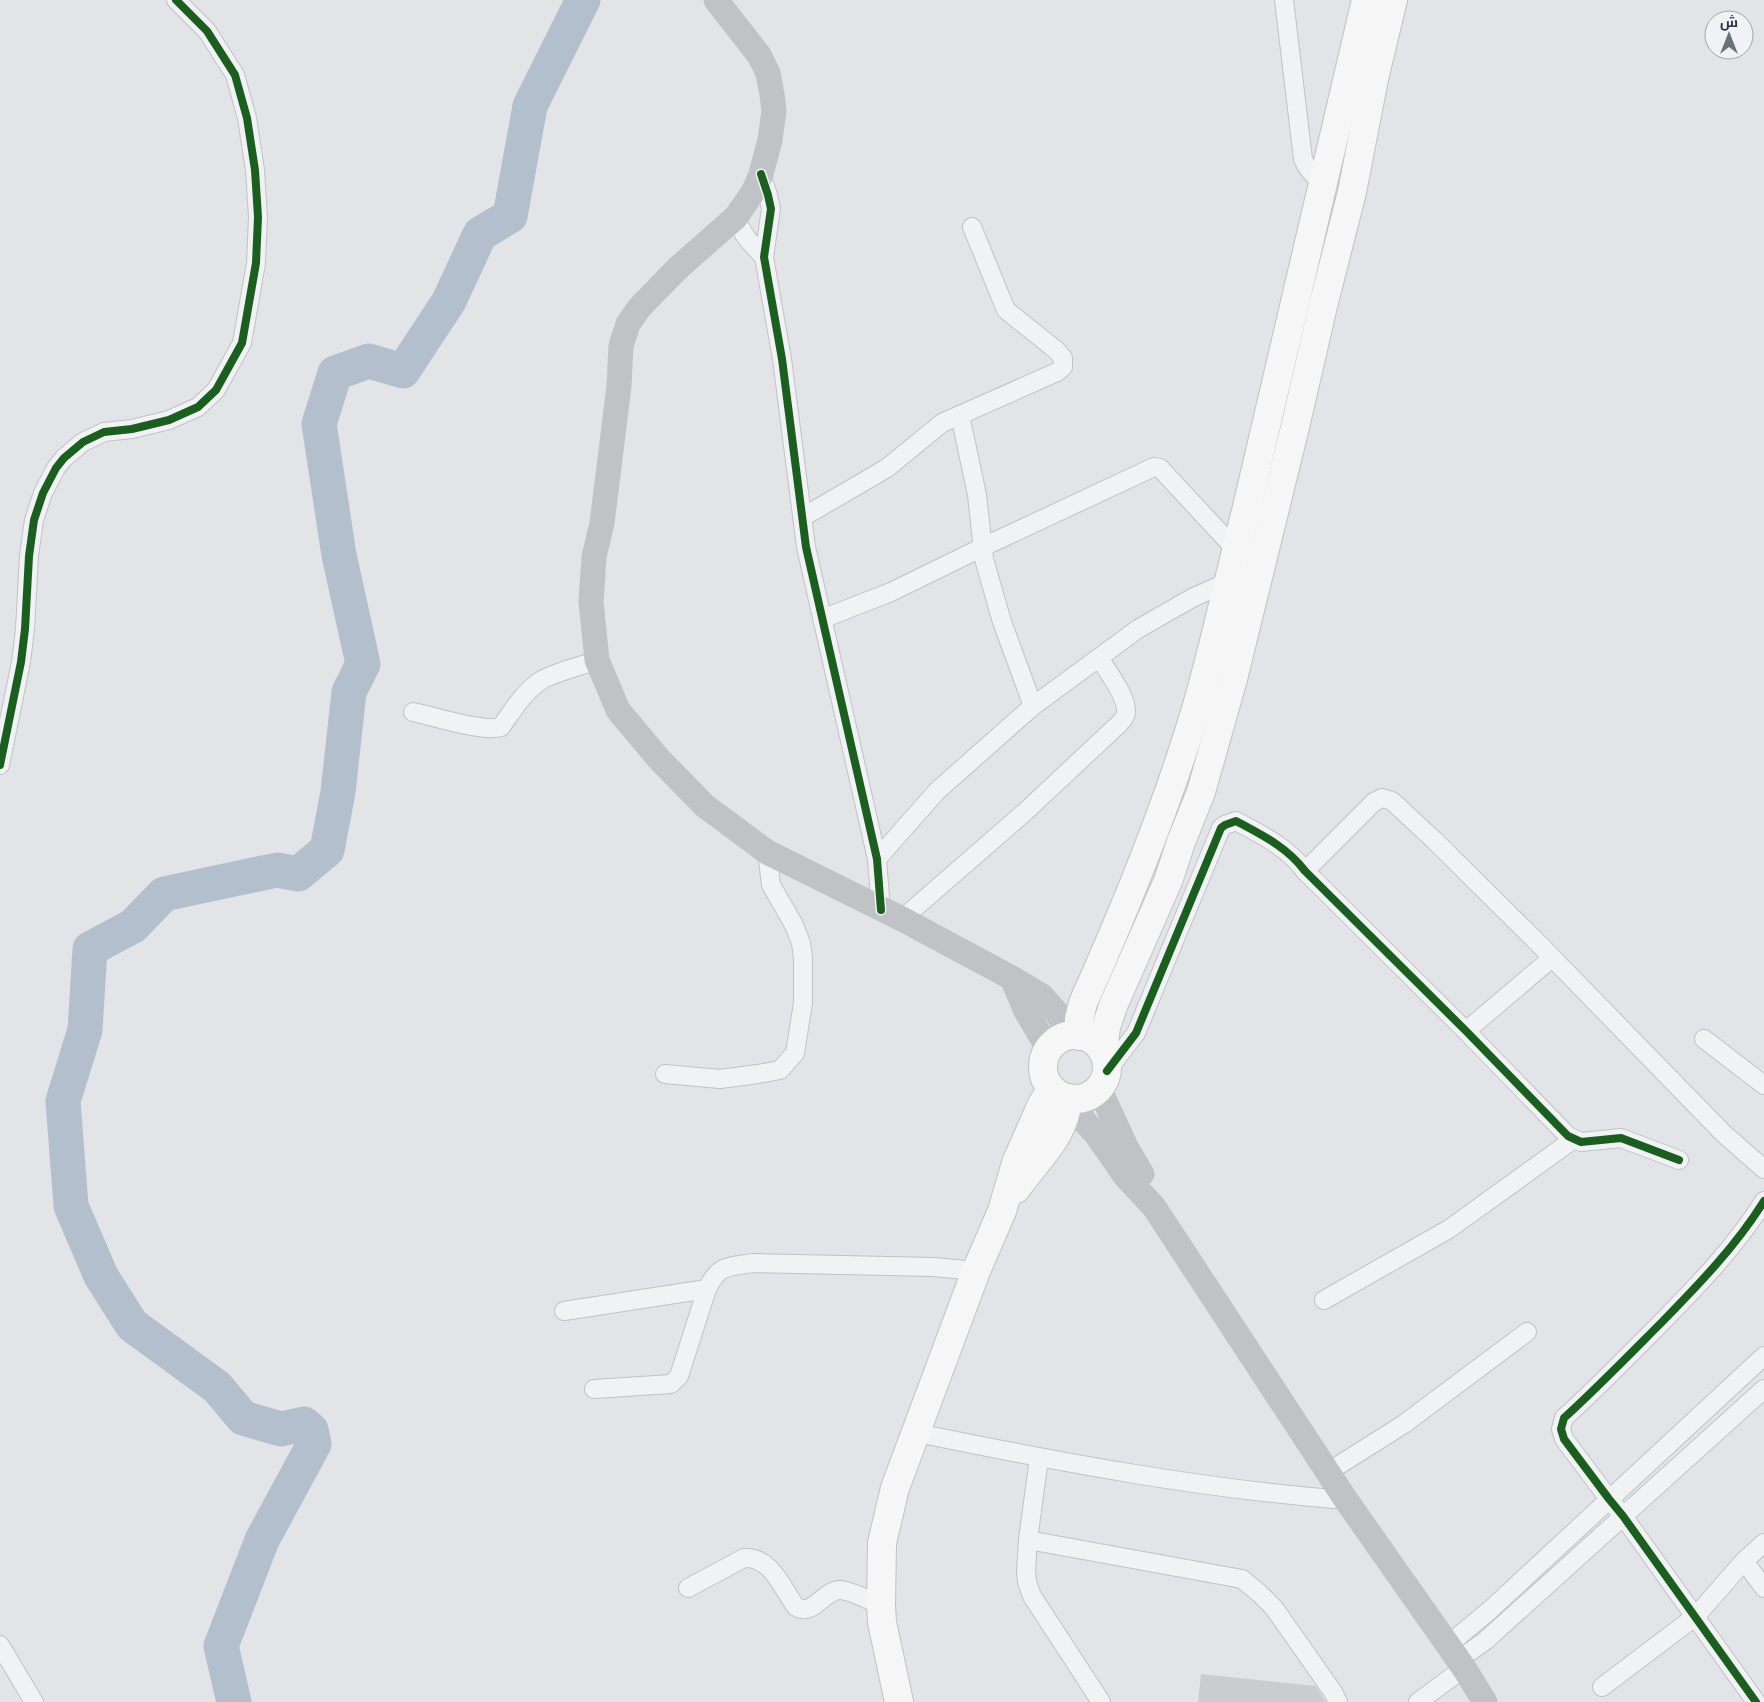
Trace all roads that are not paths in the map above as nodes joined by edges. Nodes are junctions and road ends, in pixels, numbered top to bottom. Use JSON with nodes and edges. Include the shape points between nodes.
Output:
{"nodes":[{"id":1,"x":176,"y":0,"type":"edge"},
{"id":2,"x":716,"y":0,"type":"edge"},
{"id":3,"x":1284,"y":0,"type":"edge"},
{"id":4,"x":1366,"y":0,"type":"edge"},
{"id":5,"x":1393,"y":0,"type":"edge"},
{"id":6,"x":761,"y":174,"type":"junction"},
{"id":7,"x":1322,"y":182,"type":"junction"},
{"id":8,"x":736,"y":217,"type":"junction"},
{"id":9,"x":972,"y":226,"type":"dead end"},
{"id":10,"x":764,"y":257,"type":"junction"},
{"id":11,"x":1296,"y":300,"type":"junction"},
{"id":12,"x":1323,"y":306,"type":"junction"},
{"id":13,"x":960,"y":415,"type":"junction"},
{"id":14,"x":802,"y":517,"type":"junction"},
{"id":15,"x":983,"y":547,"type":"junction"},
{"id":16,"x":1236,"y":550,"type":"junction"},
{"id":17,"x":1262,"y":557,"type":"junction"},
{"id":18,"x":1228,"y":582,"type":"junction"},
{"id":19,"x":822,"y":619,"type":"junction"},
{"id":20,"x":1099,"y":658,"type":"junction"},
{"id":21,"x":597,"y":660,"type":"junction"},
{"id":22,"x":1033,"y":706,"type":"junction"},
{"id":23,"x":414,"y":712,"type":"dead end"},
{"id":24,"x":0,"y":764,"type":"edge"},
{"id":25,"x":767,"y":852,"type":"junction"},
{"id":26,"x":877,"y":860,"type":"junction"},
{"id":27,"x":1305,"y":871,"type":"junction"},
{"id":28,"x":891,"y":914,"type":"junction"},
{"id":29,"x":1113,"y":936,"type":"junction"},
{"id":30,"x":1138,"y":948,"type":"junction"},
{"id":31,"x":1552,"y":958,"type":"junction"},
{"id":32,"x":1466,"y":1031,"type":"junction"},
{"id":33,"x":1704,"y":1039,"type":"dead end"},
{"id":34,"x":1066,"y":1041,"type":"junction"},
{"id":35,"x":665,"y":1074,"type":"dead end"},
{"id":36,"x":1084,"y":1083,"type":"junction"},
{"id":37,"x":1764,"y":1085,"type":"edge"},
{"id":38,"x":1574,"y":1139,"type":"junction"},
{"id":39,"x":1679,"y":1160,"type":"dead end"},
{"id":40,"x":1763,"y":1164,"type":"edge"},
{"id":41,"x":1764,"y":1201,"type":"edge"},
{"id":42,"x":976,"y":1271,"type":"junction"},
{"id":43,"x":707,"y":1289,"type":"junction"},
{"id":44,"x":1324,"y":1300,"type":"dead end"},
{"id":45,"x":564,"y":1311,"type":"dead end"},
{"id":46,"x":1528,"y":1332,"type":"dead end"},
{"id":47,"x":1764,"y":1356,"type":"edge"},
{"id":48,"x":594,"y":1389,"type":"dead end"},
{"id":49,"x":1764,"y":1389,"type":"edge"},
{"id":50,"x":917,"y":1432,"type":"junction"},
{"id":51,"x":1039,"y":1458,"type":"junction"},
{"id":52,"x":1328,"y":1472,"type":"junction"},
{"id":53,"x":1609,"y":1499,"type":"junction"},
{"id":54,"x":1346,"y":1500,"type":"junction"},
{"id":55,"x":1624,"y":1516,"type":"junction"},
{"id":56,"x":1028,"y":1540,"type":"junction"},
{"id":57,"x":1764,"y":1543,"type":"edge"},
{"id":58,"x":1744,"y":1562,"type":"junction"},
{"id":59,"x":688,"y":1588,"type":"dead end"},
{"id":60,"x":1764,"y":1588,"type":"edge"},
{"id":61,"x":881,"y":1605,"type":"junction"},
{"id":62,"x":1696,"y":1616,"type":"junction"},
{"id":63,"x":0,"y":1645,"type":"edge"},
{"id":64,"x":1457,"y":1658,"type":"junction"},
{"id":65,"x":1602,"y":1687,"type":"dead end"},
{"id":66,"x":34,"y":1702,"type":"edge"},
{"id":67,"x":899,"y":1702,"type":"edge"},
{"id":68,"x":1101,"y":1702,"type":"edge"},
{"id":69,"x":1338,"y":1702,"type":"edge"},
{"id":70,"x":1418,"y":1702,"type":"edge"},
{"id":71,"x":1485,"y":1702,"type":"edge"},
{"id":72,"x":1756,"y":1702,"type":"edge"}],
"edges":[{"from":1,"to":24,"type":"street","via":[[207,31],[235,75],[247,118],[258,217],[256,262],[242,343],[216,390],[198,407],[169,420],[132,430],[104,432],[83,442],[56,468],[34,520],[26,629]]},
{"from":2,"to":6,"type":"main road","via":[[760,55],[768,73],[774,111]]},
{"from":3,"to":7,"type":"street","via":[[1303,159],[1307,168]]},
{"from":4,"to":7,"type":"main road"},
{"from":5,"to":12,"type":"main road","via":[[1352,192]]},
{"from":6,"to":8,"type":"main road"},
{"from":6,"to":10,"type":"street","via":[[771,210]]},
{"from":7,"to":11,"type":"main road"},
{"from":8,"to":10,"type":"street","via":[[746,239]]},
{"from":8,"to":21,"type":"main road","via":[[640,307],[628,324],[621,346],[602,523],[594,557],[591,602]]},
{"from":9,"to":13,"type":"street","via":[[1006,310],[1056,350],[1064,362],[1057,372]]},
{"from":10,"to":14,"type":"street","via":[[782,359]]},
{"from":11,"to":12,"type":"main road"},
{"from":11,"to":16,"type":"main road"},
{"from":12,"to":17,"type":"main road"},
{"from":13,"to":14,"type":"street","via":[[942,423],[887,468]]},
{"from":13,"to":15,"type":"street","via":[[977,495]]},
{"from":14,"to":19,"type":"street"},
{"from":15,"to":16,"type":"street","via":[[1157,467]]},
{"from":15,"to":19,"type":"street","via":[[891,592]]},
{"from":15,"to":22,"type":"street","via":[[1002,622]]},
{"from":16,"to":17,"type":"street"},
{"from":16,"to":18,"type":"main road"},
{"from":17,"to":30,"type":"main road","via":[[1233,679],[1201,792],[1168,881]]},
{"from":18,"to":20,"type":"street","via":[[1192,598]]},
{"from":18,"to":29,"type":"main road","via":[[1187,737],[1141,868]]},
{"from":19,"to":26,"type":"street"},
{"from":20,"to":22,"type":"street"},
{"from":20,"to":28,"type":"street","via":[[1125,706],[1125,716],[1120,723],[1026,811]]},
{"from":21,"to":23,"type":"street","via":[[544,679],[532,687],[501,727],[479,727]]},
{"from":21,"to":25,"type":"main road","via":[[618,710],[658,758],[705,806]]},
{"from":22,"to":26,"type":"street","via":[[937,791]]},
{"from":25,"to":28,"type":"main road"},
{"from":25,"to":35,"type":"street","via":[[771,885],[802,943],[802,1003],[795,1053],[780,1070],[758,1074],[720,1079]]},
{"from":26,"to":28,"type":"street"},
{"from":27,"to":31,"type":"street","via":[[1374,802],[1385,798],[1434,840]]},
{"from":27,"to":32,"type":"street"},
{"from":27,"to":36,"type":"street","via":[[1276,842],[1236,821],[1224,825],[1136,1033]]},
{"from":28,"to":34,"type":"main road","via":[[1042,996],[1057,1014]]},
{"from":29,"to":30,"type":"main road"},
{"from":29,"to":34,"type":"main road","via":[[1079,1019]]},
{"from":30,"to":36,"type":"main road"},
{"from":31,"to":32,"type":"street"},
{"from":31,"to":40,"type":"street","via":[[1724,1134]]},
{"from":32,"to":38,"type":"street"},
{"from":33,"to":37,"type":"street"},
{"from":34,"to":36,"type":"main road","via":[[1088,1039],[1097,1044]]},
{"from":34,"to":36,"type":"main road","via":[[1045,1057],[1047,1082]]},
{"from":36,"to":42,"type":"main road","via":[[1055,1140],[1002,1211]]},
{"from":36,"to":52,"type":"main road","via":[[1083,1120],[1126,1177],[1154,1207]]},
{"from":38,"to":39,"type":"street","via":[[1589,1142],[1620,1138]]},
{"from":38,"to":44,"type":"street","via":[[1449,1229]]},
{"from":41,"to":53,"type":"street","via":[[1727,1253],[1564,1418],[1561,1429],[1564,1439]]},
{"from":42,"to":43,"type":"street","via":[[753,1263],[718,1271]]},
{"from":42,"to":50,"type":"main road"},
{"from":43,"to":45,"type":"street"},
{"from":43,"to":48,"type":"street","via":[[679,1376],[671,1384]]},
{"from":46,"to":52,"type":"street","via":[[1404,1424]]},
{"from":47,"to":53,"type":"street"},
{"from":49,"to":55,"type":"street"},
{"from":50,"to":51,"type":"street"},
{"from":50,"to":61,"type":"main road","via":[[895,1488],[882,1544]]},
{"from":51,"to":54,"type":"street","via":[[1277,1495]]},
{"from":51,"to":56,"type":"street"},
{"from":52,"to":54,"type":"main road"},
{"from":53,"to":55,"type":"street"},
{"from":53,"to":64,"type":"street","via":[[1490,1610]]},
{"from":54,"to":64,"type":"main road"},
{"from":55,"to":62,"type":"street"},
{"from":55,"to":64,"type":"street","via":[[1485,1641]]},
{"from":56,"to":68,"type":"street","via":[[1026,1572],[1032,1596]]},
{"from":56,"to":69,"type":"street","via":[[1242,1579],[1274,1608]]},
{"from":57,"to":58,"type":"street"},
{"from":58,"to":60,"type":"street"},
{"from":58,"to":62,"type":"street"},
{"from":59,"to":61,"type":"street","via":[[749,1558],[765,1563],[799,1609],[806,1610],[830,1593],[842,1590]]},
{"from":61,"to":67,"type":"main road"},
{"from":62,"to":65,"type":"street"},
{"from":62,"to":72,"type":"street"},
{"from":63,"to":66,"type":"street"},
{"from":64,"to":70,"type":"street"},
{"from":64,"to":71,"type":"main road"}]}
